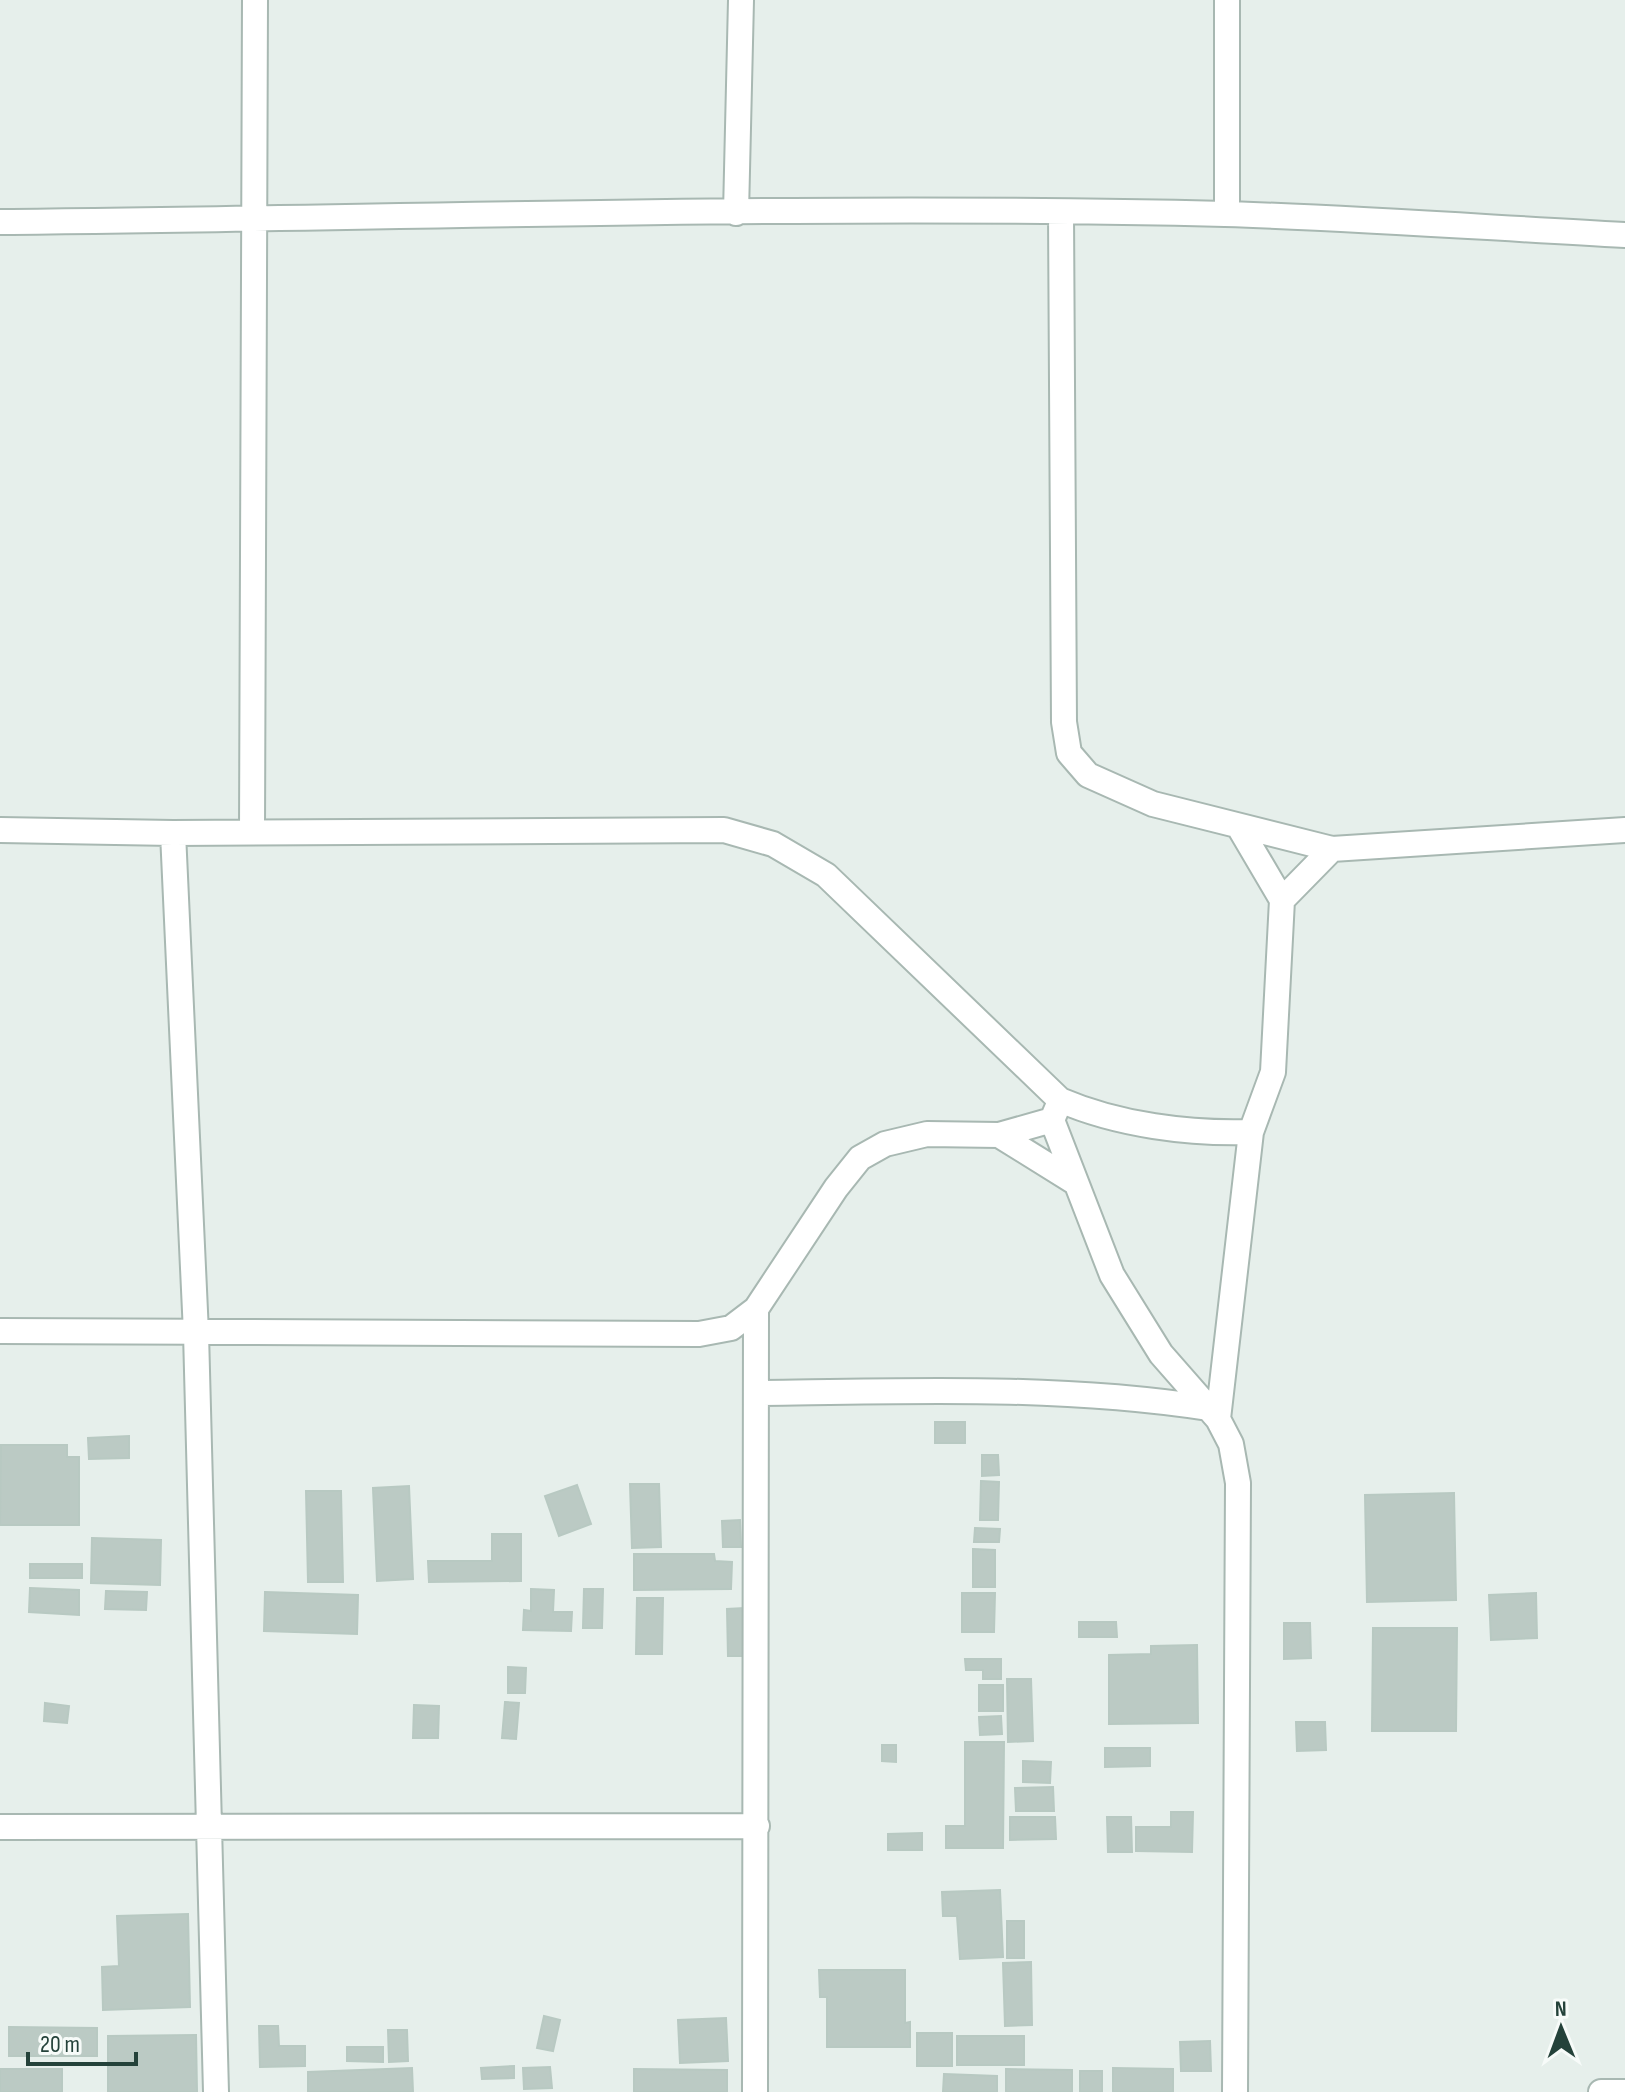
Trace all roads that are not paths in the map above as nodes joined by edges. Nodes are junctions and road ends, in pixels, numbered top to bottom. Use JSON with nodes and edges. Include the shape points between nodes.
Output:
{"nodes":[{"id":1,"x":255,"y":0,"type":"edge"},
{"id":2,"x":741,"y":0,"type":"edge"},
{"id":3,"x":1227,"y":0,"type":"edge"},
{"id":4,"x":736,"y":213,"type":"junction"},
{"id":5,"x":1061,"y":213,"type":"junction"},
{"id":6,"x":1227,"y":214,"type":"junction"},
{"id":7,"x":251,"y":220,"type":"junction"},
{"id":8,"x":0,"y":222,"type":"edge"},
{"id":9,"x":1625,"y":235,"type":"edge"},
{"id":10,"x":1239,"y":827,"type":"junction"},
{"id":11,"x":0,"y":830,"type":"edge"},
{"id":12,"x":1625,"y":830,"type":"edge"},
{"id":13,"x":252,"y":832,"type":"junction"},
{"id":14,"x":173,"y":833,"type":"junction"},
{"id":15,"x":1332,"y":849,"type":"junction"},
{"id":16,"x":1282,"y":900,"type":"junction"},
{"id":17,"x":1056,"y":1110,"type":"junction"},
{"id":18,"x":1251,"y":1132,"type":"junction"},
{"id":19,"x":999,"y":1135,"type":"junction"},
{"id":20,"x":1073,"y":1181,"type":"junction"},
{"id":21,"x":756,"y":1309,"type":"junction"},
{"id":22,"x":0,"y":1331,"type":"edge"},
{"id":23,"x":196,"y":1333,"type":"junction"},
{"id":24,"x":756,"y":1393,"type":"junction"},
{"id":25,"x":1213,"y":1414,"type":"junction"},
{"id":26,"x":757,"y":1826,"type":"junction"},
{"id":27,"x":0,"y":1827,"type":"edge"},
{"id":28,"x":208,"y":1829,"type":"junction"},
{"id":29,"x":216,"y":2092,"type":"edge"},
{"id":30,"x":755,"y":2092,"type":"edge"},
{"id":31,"x":1235,"y":2092,"type":"edge"},
{"id":32,"x":1601,"y":2092,"type":"edge"},
{"id":33,"x":1625,"y":2092,"type":"edge"}],
"edges":[{"from":1,"to":7,"type":"street"},
{"from":2,"to":4,"type":"street"},
{"from":3,"to":6,"type":"street"},
{"from":4,"to":5,"type":"street"},
{"from":4,"to":7,"type":"street"},
{"from":5,"to":6,"type":"street"},
{"from":5,"to":10,"type":"street","via":[[1064,722],[1069,753],[1088,775],[1153,804]]},
{"from":6,"to":9,"type":"street"},
{"from":7,"to":8,"type":"street"},
{"from":7,"to":13,"type":"street"},
{"from":10,"to":15,"type":"street"},
{"from":10,"to":16,"type":"street"},
{"from":11,"to":14,"type":"street"},
{"from":12,"to":15,"type":"street"},
{"from":13,"to":14,"type":"street"},
{"from":13,"to":17,"type":"street","via":[[724,830],[773,844],[826,875],[963,1002],[1034,1078]]},
{"from":14,"to":23,"type":"street"},
{"from":15,"to":16,"type":"street"},
{"from":16,"to":18,"type":"street","via":[[1273,1072]]},
{"from":17,"to":18,"type":"street"},
{"from":17,"to":19,"type":"street"},
{"from":17,"to":20,"type":"street"},
{"from":18,"to":25,"type":"street"},
{"from":19,"to":20,"type":"street"},
{"from":19,"to":21,"type":"street","via":[[927,1134],[885,1144],[860,1158]]},
{"from":20,"to":25,"type":"street","via":[[1128,1301],[1161,1354]]},
{"from":21,"to":23,"type":"street","via":[[731,1328],[699,1334]]},
{"from":21,"to":24,"type":"street"},
{"from":22,"to":23,"type":"street"},
{"from":23,"to":28,"type":"street"},
{"from":24,"to":25,"type":"street","via":[[1128,1396]]},
{"from":24,"to":26,"type":"street"},
{"from":25,"to":31,"type":"street","via":[[1231,1444],[1238,1483]]},
{"from":26,"to":28,"type":"street"},
{"from":26,"to":30,"type":"street"},
{"from":27,"to":28,"type":"street"},
{"from":28,"to":29,"type":"street"},
{"from":32,"to":33,"type":"street"}]}
